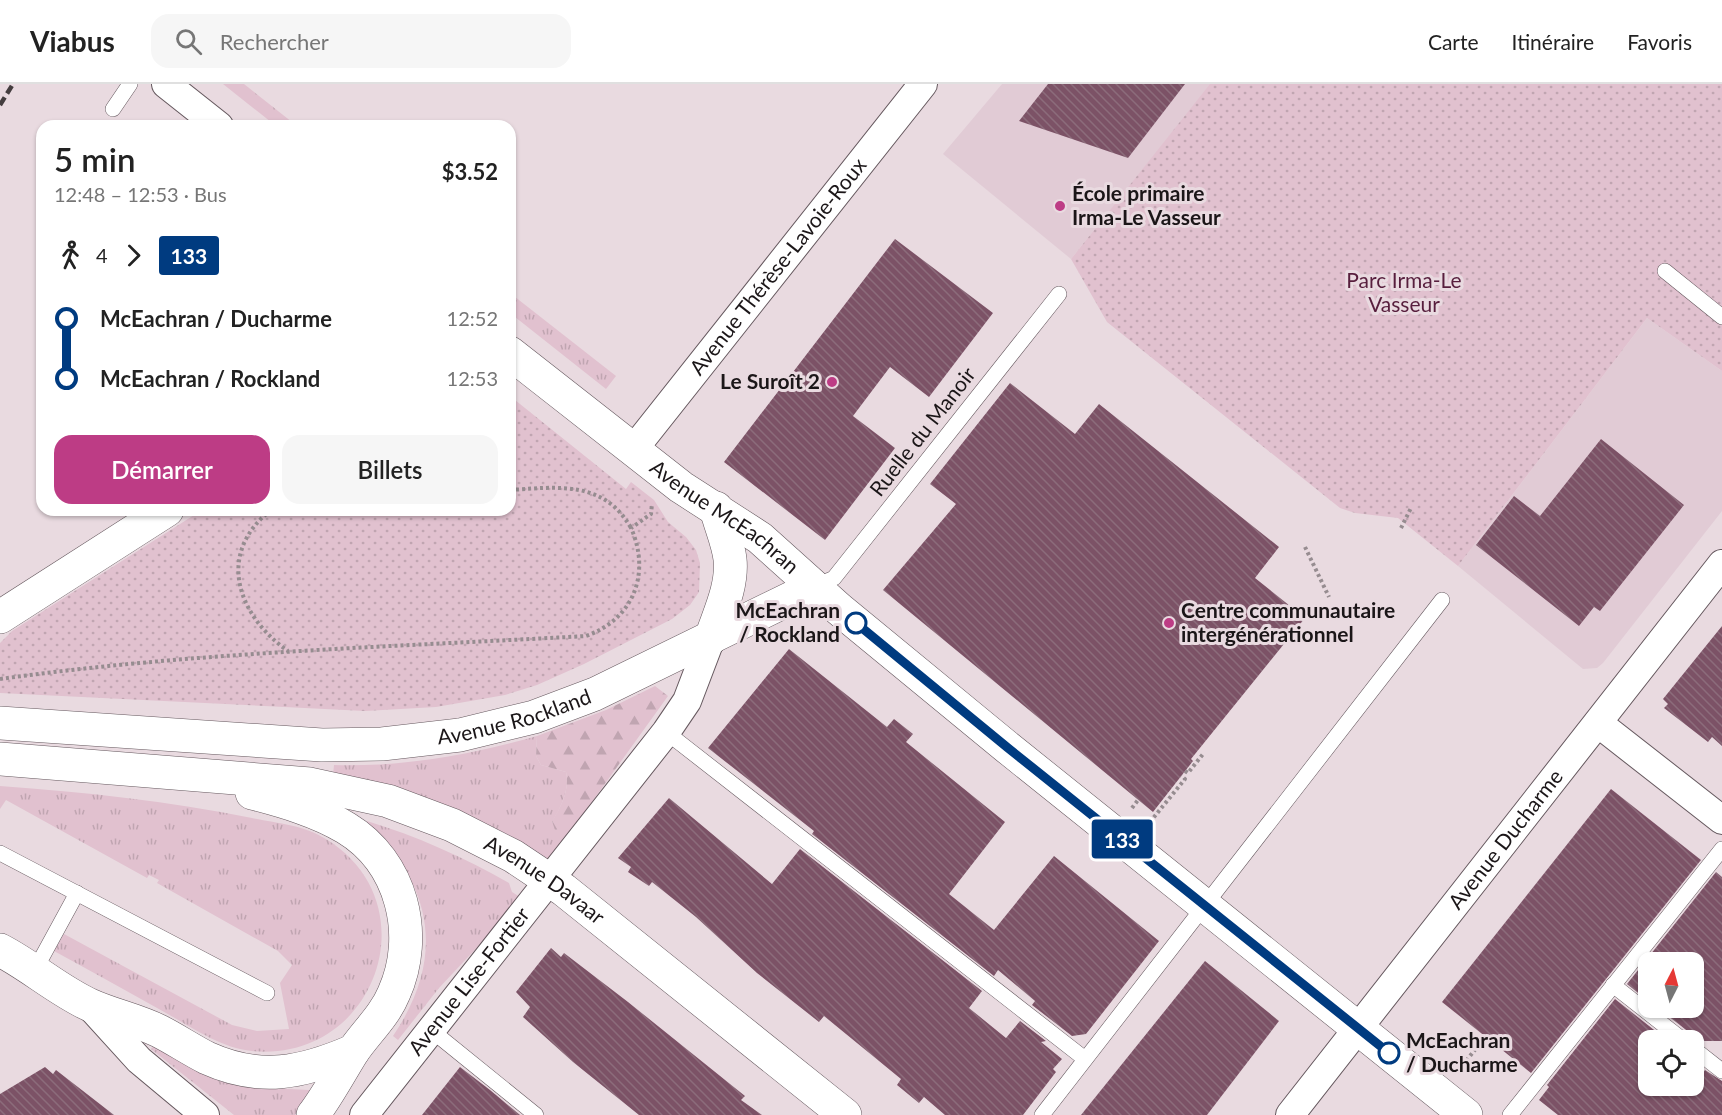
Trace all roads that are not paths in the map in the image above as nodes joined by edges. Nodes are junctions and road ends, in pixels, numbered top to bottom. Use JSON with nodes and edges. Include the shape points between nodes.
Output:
{"nodes":[{"id":1,"x":130,"y":84,"type":"edge"},
{"id":2,"x":166,"y":84,"type":"edge"},
{"id":3,"x":923,"y":84,"type":"edge"},
{"id":4,"x":113,"y":109,"type":"dead end"},
{"id":5,"x":211,"y":120,"type":"edge"},
{"id":6,"x":1665,"y":271,"type":"dead end"},
{"id":7,"x":1059,"y":294,"type":"dead end"},
{"id":8,"x":1722,"y":317,"type":"edge"},
{"id":9,"x":516,"y":358,"type":"edge"},
{"id":10,"x":633,"y":450,"type":"junction"},
{"id":11,"x":716,"y":508,"type":"junction"},
{"id":12,"x":158,"y":516,"type":"edge"},
{"id":13,"x":1722,"y":564,"type":"edge"},
{"id":14,"x":814,"y":587,"type":"junction"},
{"id":15,"x":1442,"y":600,"type":"dead end"},
{"id":16,"x":0,"y":617,"type":"edge"},
{"id":17,"x":711,"y":639,"type":"junction"},
{"id":18,"x":0,"y":723,"type":"edge"},
{"id":19,"x":1598,"y":723,"type":"junction"},
{"id":20,"x":666,"y":732,"type":"junction"},
{"id":21,"x":0,"y":759,"type":"edge"},
{"id":22,"x":183,"y":775,"type":"junction"},
{"id":23,"x":1722,"y":820,"type":"edge"},
{"id":24,"x":1722,"y":849,"type":"edge"},
{"id":25,"x":0,"y":853,"type":"edge"},
{"id":26,"x":549,"y":880,"type":"junction"},
{"id":27,"x":77,"y":893,"type":"junction"},
{"id":28,"x":1204,"y":904,"type":"junction"},
{"id":29,"x":0,"y":950,"type":"edge"},
{"id":30,"x":35,"y":970,"type":"junction"},
{"id":31,"x":1613,"y":985,"type":"junction"},
{"id":32,"x":267,"y":993,"type":"dead end"},
{"id":33,"x":89,"y":1005,"type":"junction"},
{"id":34,"x":1358,"y":1029,"type":"junction"},
{"id":35,"x":431,"y":1030,"type":"junction"},
{"id":36,"x":1670,"y":1030,"type":"edge"},
{"id":37,"x":353,"y":1051,"type":"junction"},
{"id":38,"x":1704,"y":1057,"type":"edge"},
{"id":39,"x":1085,"y":1059,"type":"junction"},
{"id":40,"x":1722,"y":1071,"type":"edge"},
{"id":41,"x":205,"y":1115,"type":"edge"},
{"id":42,"x":314,"y":1115,"type":"edge"},
{"id":43,"x":364,"y":1115,"type":"edge"},
{"id":44,"x":536,"y":1115,"type":"edge"},
{"id":45,"x":845,"y":1115,"type":"edge"},
{"id":46,"x":1042,"y":1115,"type":"edge"},
{"id":47,"x":1290,"y":1115,"type":"edge"},
{"id":48,"x":1466,"y":1115,"type":"edge"},
{"id":49,"x":1510,"y":1115,"type":"edge"}],
"edges":[{"from":1,"to":4,"type":"lane"},
{"from":2,"to":5,"type":"street"},
{"from":3,"to":10,"type":"street","name":"Avenue Thérèse-Lavoie-Roux"},
{"from":6,"to":8,"type":"lane"},
{"from":7,"to":14,"type":"lane","name":"Ruelle du Manoir","via":[[834,578]]},
{"from":9,"to":10,"type":"street","name":"Avenue McEachran"},
{"from":10,"to":11,"type":"street","name":"Avenue McEachran"},
{"from":11,"to":14,"type":"street","name":"Avenue McEachran","via":[[760,538]]},
{"from":11,"to":17,"type":"street","via":[[730,569]]},
{"from":12,"to":16,"type":"street"},
{"from":13,"to":19,"type":"street","name":"Avenue Ducharme"},
{"from":14,"to":17,"type":"street","name":"Avenue Rockland"},
{"from":14,"to":28,"type":"street","name":"Avenue McEachran"},
{"from":15,"to":28,"type":"lane"},
{"from":17,"to":18,"type":"street","name":"Avenue Rockland","via":[[554,710],[460,735],[362,745]]},
{"from":17,"to":20,"type":"street","name":"Avenue Lise-Fortier","via":[[687,700]]},
{"from":19,"to":23,"type":"street"},
{"from":19,"to":34,"type":"street","name":"Avenue Ducharme"},
{"from":20,"to":26,"type":"street","name":"Avenue Lise-Fortier"},
{"from":20,"to":39,"type":"lane"},
{"from":21,"to":22,"type":"street"},
{"from":22,"to":26,"type":"street","name":"Avenue Davaar","via":[[310,784],[388,801],[470,833]]},
{"from":22,"to":37,"type":"street","via":[[329,819],[365,842],[391,876],[405,918],[403,967],[388,1007]]},
{"from":24,"to":31,"type":"lane"},
{"from":25,"to":27,"type":"lane"},
{"from":26,"to":35,"type":"street","name":"Avenue Lise-Fortier"},
{"from":26,"to":45,"type":"street","name":"Avenue Davaar"},
{"from":27,"to":30,"type":"lane"},
{"from":27,"to":32,"type":"lane"},
{"from":28,"to":34,"type":"street","name":"Avenue McEachran"},
{"from":28,"to":39,"type":"lane"},
{"from":29,"to":30,"type":"street"},
{"from":30,"to":33,"type":"street"},
{"from":31,"to":36,"type":"lane"},
{"from":31,"to":49,"type":"lane"},
{"from":33,"to":37,"type":"street","via":[[158,1031],[210,1059],[246,1070],[298,1071]]},
{"from":33,"to":41,"type":"street","via":[[139,1060]]},
{"from":34,"to":47,"type":"street","name":"Avenue Ducharme"},
{"from":34,"to":48,"type":"street","name":"Avenue McEachran"},
{"from":35,"to":43,"type":"street","name":"Avenue Lise-Fortier"},
{"from":35,"to":44,"type":"lane"},
{"from":37,"to":42,"type":"street"},
{"from":38,"to":40,"type":"lane"},
{"from":39,"to":46,"type":"lane"}]}
